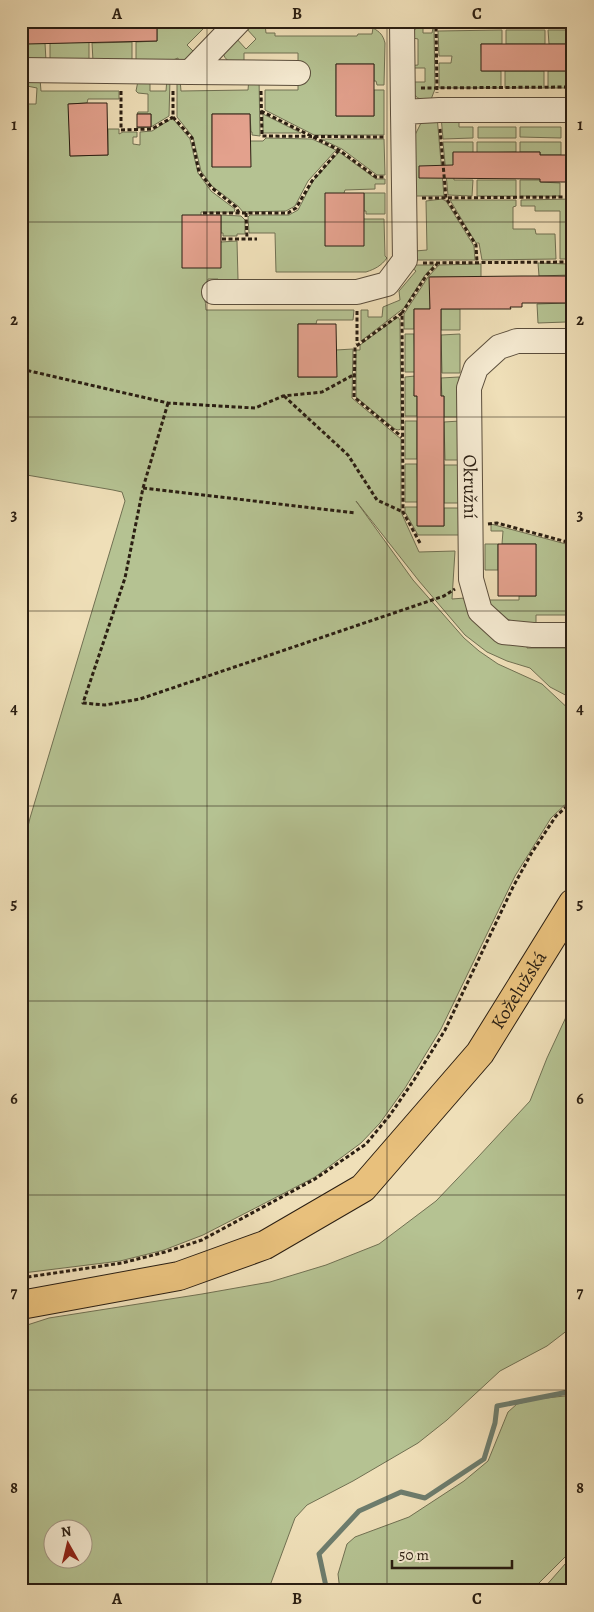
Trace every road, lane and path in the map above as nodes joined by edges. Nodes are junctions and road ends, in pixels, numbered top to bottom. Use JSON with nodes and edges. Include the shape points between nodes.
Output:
{"nodes":[{"id":1,"x":239,"y":21,"type":"edge"},
{"id":2,"x":402,"y":21,"type":"edge"},
{"id":3,"x":436,"y":21,"type":"edge"},
{"id":4,"x":21,"y":70,"type":"edge"},
{"id":5,"x":121,"y":71,"type":"junction"},
{"id":6,"x":182,"y":72,"type":"junction"},
{"id":7,"x":261,"y":73,"type":"junction"},
{"id":8,"x":298,"y":74,"type":"dead end"},
{"id":9,"x":573,"y":87,"type":"edge"},
{"id":10,"x":403,"y":88,"type":"junction"},
{"id":11,"x":438,"y":98,"type":"junction"},
{"id":12,"x":573,"y":110,"type":"edge"},
{"id":13,"x":262,"y":111,"type":"junction"},
{"id":14,"x":403,"y":112,"type":"junction"},
{"id":15,"x":173,"y":117,"type":"junction"},
{"id":16,"x":312,"y":137,"type":"junction"},
{"id":17,"x":386,"y":137,"type":"dead end"},
{"id":18,"x":339,"y":150,"type":"junction"},
{"id":19,"x":387,"y":177,"type":"dead end"},
{"id":20,"x":404,"y":198,"type":"junction"},
{"id":21,"x":446,"y":198,"type":"junction"},
{"id":22,"x":573,"y":198,"type":"edge"},
{"id":23,"x":204,"y":213,"type":"dead end"},
{"id":24,"x":240,"y":213,"type":"junction"},
{"id":25,"x":246,"y":213,"type":"junction"},
{"id":26,"x":222,"y":239,"type":"dead end"},
{"id":27,"x":247,"y":239,"type":"junction"},
{"id":28,"x":256,"y":239,"type":"dead end"},
{"id":29,"x":405,"y":260,"type":"junction"},
{"id":30,"x":477,"y":262,"type":"junction"},
{"id":31,"x":573,"y":262,"type":"edge"},
{"id":32,"x":437,"y":264,"type":"junction"},
{"id":33,"x":214,"y":292,"type":"dead end"},
{"id":34,"x":357,"y":292,"type":"junction"},
{"id":35,"x":402,"y":313,"type":"junction"},
{"id":36,"x":573,"y":341,"type":"edge"},
{"id":37,"x":357,"y":345,"type":"junction"},
{"id":38,"x":21,"y":368,"type":"edge"},
{"id":39,"x":355,"y":374,"type":"junction"},
{"id":40,"x":283,"y":396,"type":"junction"},
{"id":41,"x":168,"y":403,"type":"junction"},
{"id":42,"x":403,"y":438,"type":"junction"},
{"id":43,"x":142,"y":488,"type":"junction"},
{"id":44,"x":403,"y":512,"type":"junction"},
{"id":45,"x":356,"y":513,"type":"dead end"},
{"id":46,"x":470,"y":525,"type":"junction"},
{"id":47,"x":573,"y":542,"type":"edge"},
{"id":48,"x":420,"y":543,"type":"dead end"},
{"id":49,"x":471,"y":579,"type":"junction"},
{"id":50,"x":573,"y":635,"type":"edge"},
{"id":51,"x":573,"y":801,"type":"edge"},
{"id":52,"x":573,"y":903,"type":"edge"},
{"id":53,"x":21,"y":1278,"type":"edge"},
{"id":54,"x":21,"y":1305,"type":"edge"}],
"edges":[{"from":1,"to":6,"type":"street"},
{"from":2,"to":10,"type":"street"},
{"from":3,"to":11,"type":"path"},
{"from":4,"to":5,"type":"street"},
{"from":5,"to":6,"type":"street"},
{"from":5,"to":15,"type":"path","via":[[121,130],[152,129]]},
{"from":6,"to":7,"type":"street"},
{"from":6,"to":15,"type":"path"},
{"from":7,"to":8,"type":"street"},
{"from":7,"to":13,"type":"path"},
{"from":9,"to":11,"type":"path"},
{"from":10,"to":11,"type":"path"},
{"from":10,"to":14,"type":"street"},
{"from":11,"to":12,"type":"street"},
{"from":11,"to":14,"type":"street"},
{"from":11,"to":21,"type":"path"},
{"from":13,"to":16,"type":"path"},
{"from":13,"to":16,"type":"path","via":[[262,136]]},
{"from":14,"to":20,"type":"street"},
{"from":15,"to":24,"type":"path","via":[[192,138],[200,172],[212,188]]},
{"from":16,"to":17,"type":"path"},
{"from":16,"to":18,"type":"path"},
{"from":18,"to":19,"type":"path","via":[[376,177]]},
{"from":18,"to":25,"type":"path","via":[[312,181],[296,208],[288,213]]},
{"from":20,"to":21,"type":"path"},
{"from":20,"to":29,"type":"street"},
{"from":21,"to":22,"type":"path"},
{"from":21,"to":30,"type":"path","via":[[476,245]]},
{"from":23,"to":24,"type":"path"},
{"from":24,"to":25,"type":"path"},
{"from":25,"to":27,"type":"path"},
{"from":26,"to":27,"type":"path"},
{"from":27,"to":28,"type":"path"},
{"from":29,"to":32,"type":"path"},
{"from":29,"to":34,"type":"street","via":[[387,284]]},
{"from":30,"to":31,"type":"path"},
{"from":30,"to":32,"type":"path"},
{"from":32,"to":35,"type":"path"},
{"from":33,"to":34,"type":"street"},
{"from":34,"to":37,"type":"path"},
{"from":35,"to":37,"type":"path"},
{"from":35,"to":42,"type":"path"},
{"from":36,"to":46,"type":"street","name":"Okružní","via":[[517,340],[499,347],[476,368],[469,388]]},
{"from":37,"to":39,"type":"path"},
{"from":38,"to":41,"type":"path"},
{"from":39,"to":40,"type":"path","via":[[322,392]]},
{"from":39,"to":42,"type":"path","via":[[354,397]]},
{"from":40,"to":41,"type":"path","via":[[255,408]]},
{"from":40,"to":44,"type":"path","via":[[348,455],[377,500]]},
{"from":41,"to":43,"type":"path"},
{"from":42,"to":44,"type":"path"},
{"from":43,"to":45,"type":"path"},
{"from":43,"to":49,"type":"path","via":[[125,578],[83,703],[105,705],[140,699],[444,596]]},
{"from":44,"to":48,"type":"path"},
{"from":46,"to":47,"type":"path","via":[[497,523]]},
{"from":46,"to":49,"type":"street","name":"Okružní"},
{"from":49,"to":50,"type":"street","name":"Okružní","via":[[480,611],[503,632]]},
{"from":51,"to":53,"type":"path","via":[[556,816],[531,854],[445,1030],[390,1115],[366,1144],[315,1179],[202,1240],[122,1263]]},
{"from":52,"to":54,"type":"main road","name":"Koželužská","via":[[480,1053],[363,1188],[265,1245],[179,1276]]}]}
